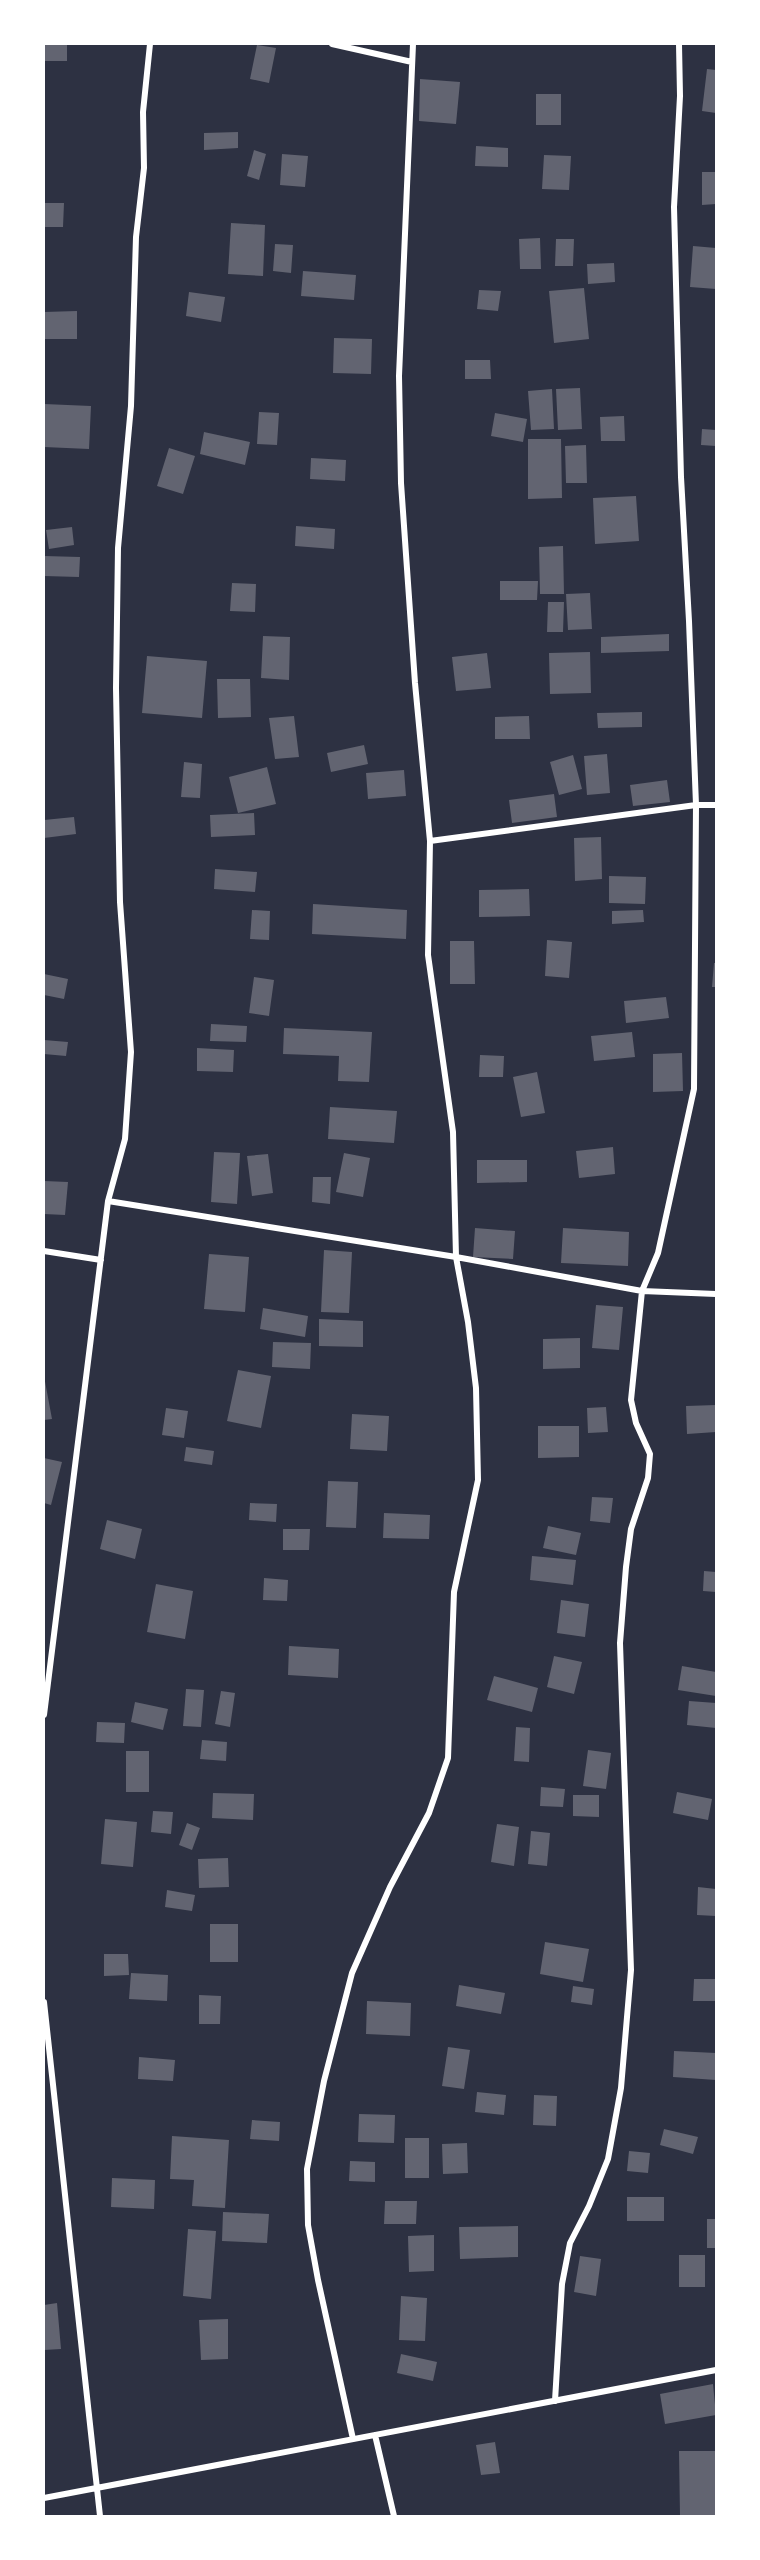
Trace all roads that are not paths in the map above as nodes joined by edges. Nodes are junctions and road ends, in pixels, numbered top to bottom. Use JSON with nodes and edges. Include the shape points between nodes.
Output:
{"nodes":[{"id":1,"x":150,"y":44,"type":"edge"},
{"id":2,"x":332,"y":44,"type":"edge"},
{"id":3,"x":413,"y":44,"type":"edge"},
{"id":4,"x":679,"y":44,"type":"edge"},
{"id":5,"x":412,"y":62,"type":"junction"},
{"id":6,"x":696,"y":805,"type":"junction"},
{"id":7,"x":717,"y":805,"type":"edge"},
{"id":8,"x":430,"y":841,"type":"junction"},
{"id":9,"x":108,"y":1201,"type":"junction"},
{"id":10,"x":44,"y":1251,"type":"edge"},
{"id":11,"x":456,"y":1257,"type":"junction"},
{"id":12,"x":101,"y":1260,"type":"junction"},
{"id":13,"x":642,"y":1290,"type":"junction"},
{"id":14,"x":717,"y":1294,"type":"edge"},
{"id":15,"x":44,"y":1715,"type":"edge"},
{"id":16,"x":44,"y":2002,"type":"edge"},
{"id":17,"x":717,"y":2370,"type":"edge"},
{"id":18,"x":555,"y":2401,"type":"junction"},
{"id":19,"x":375,"y":2435,"type":"junction"},
{"id":20,"x":353,"y":2439,"type":"junction"},
{"id":21,"x":99,"y":2488,"type":"junction"},
{"id":22,"x":44,"y":2498,"type":"edge"},
{"id":23,"x":100,"y":2517,"type":"edge"},
{"id":24,"x":394,"y":2517,"type":"edge"}],
"edges":[{"from":1,"to":9,"type":"street","via":[[136,237],[131,406],[118,548],[120,902],[131,1052],[125,1139]]},
{"from":2,"to":5,"type":"street"},
{"from":3,"to":5,"type":"street"},
{"from":4,"to":6,"type":"street","via":[[674,207]]},
{"from":5,"to":8,"type":"street","via":[[399,376],[401,483]]},
{"from":6,"to":7,"type":"street"},
{"from":6,"to":8,"type":"street"},
{"from":6,"to":13,"type":"street","via":[[694,1089],[658,1252]]},
{"from":8,"to":11,"type":"street","via":[[428,955],[453,1132]]},
{"from":9,"to":11,"type":"street"},
{"from":9,"to":12,"type":"street"},
{"from":10,"to":12,"type":"street"},
{"from":11,"to":13,"type":"street"},
{"from":11,"to":20,"type":"street","via":[[476,1388],[478,1480],[454,1592],[448,1758],[429,1813],[390,1887],[352,1973],[324,2081],[307,2169],[310,2236]]},
{"from":12,"to":15,"type":"street"},
{"from":13,"to":14,"type":"street"},
{"from":13,"to":18,"type":"street","via":[[631,1400],[636,1424],[650,1454],[648,1478],[631,1529],[620,1643],[630,1982],[621,2088],[608,2159],[570,2243],[562,2283]]},
{"from":16,"to":21,"type":"street"},
{"from":17,"to":18,"type":"street"},
{"from":18,"to":19,"type":"street"},
{"from":19,"to":20,"type":"street"},
{"from":19,"to":24,"type":"street"},
{"from":20,"to":21,"type":"street"},
{"from":21,"to":22,"type":"street"},
{"from":21,"to":23,"type":"street"}]}
